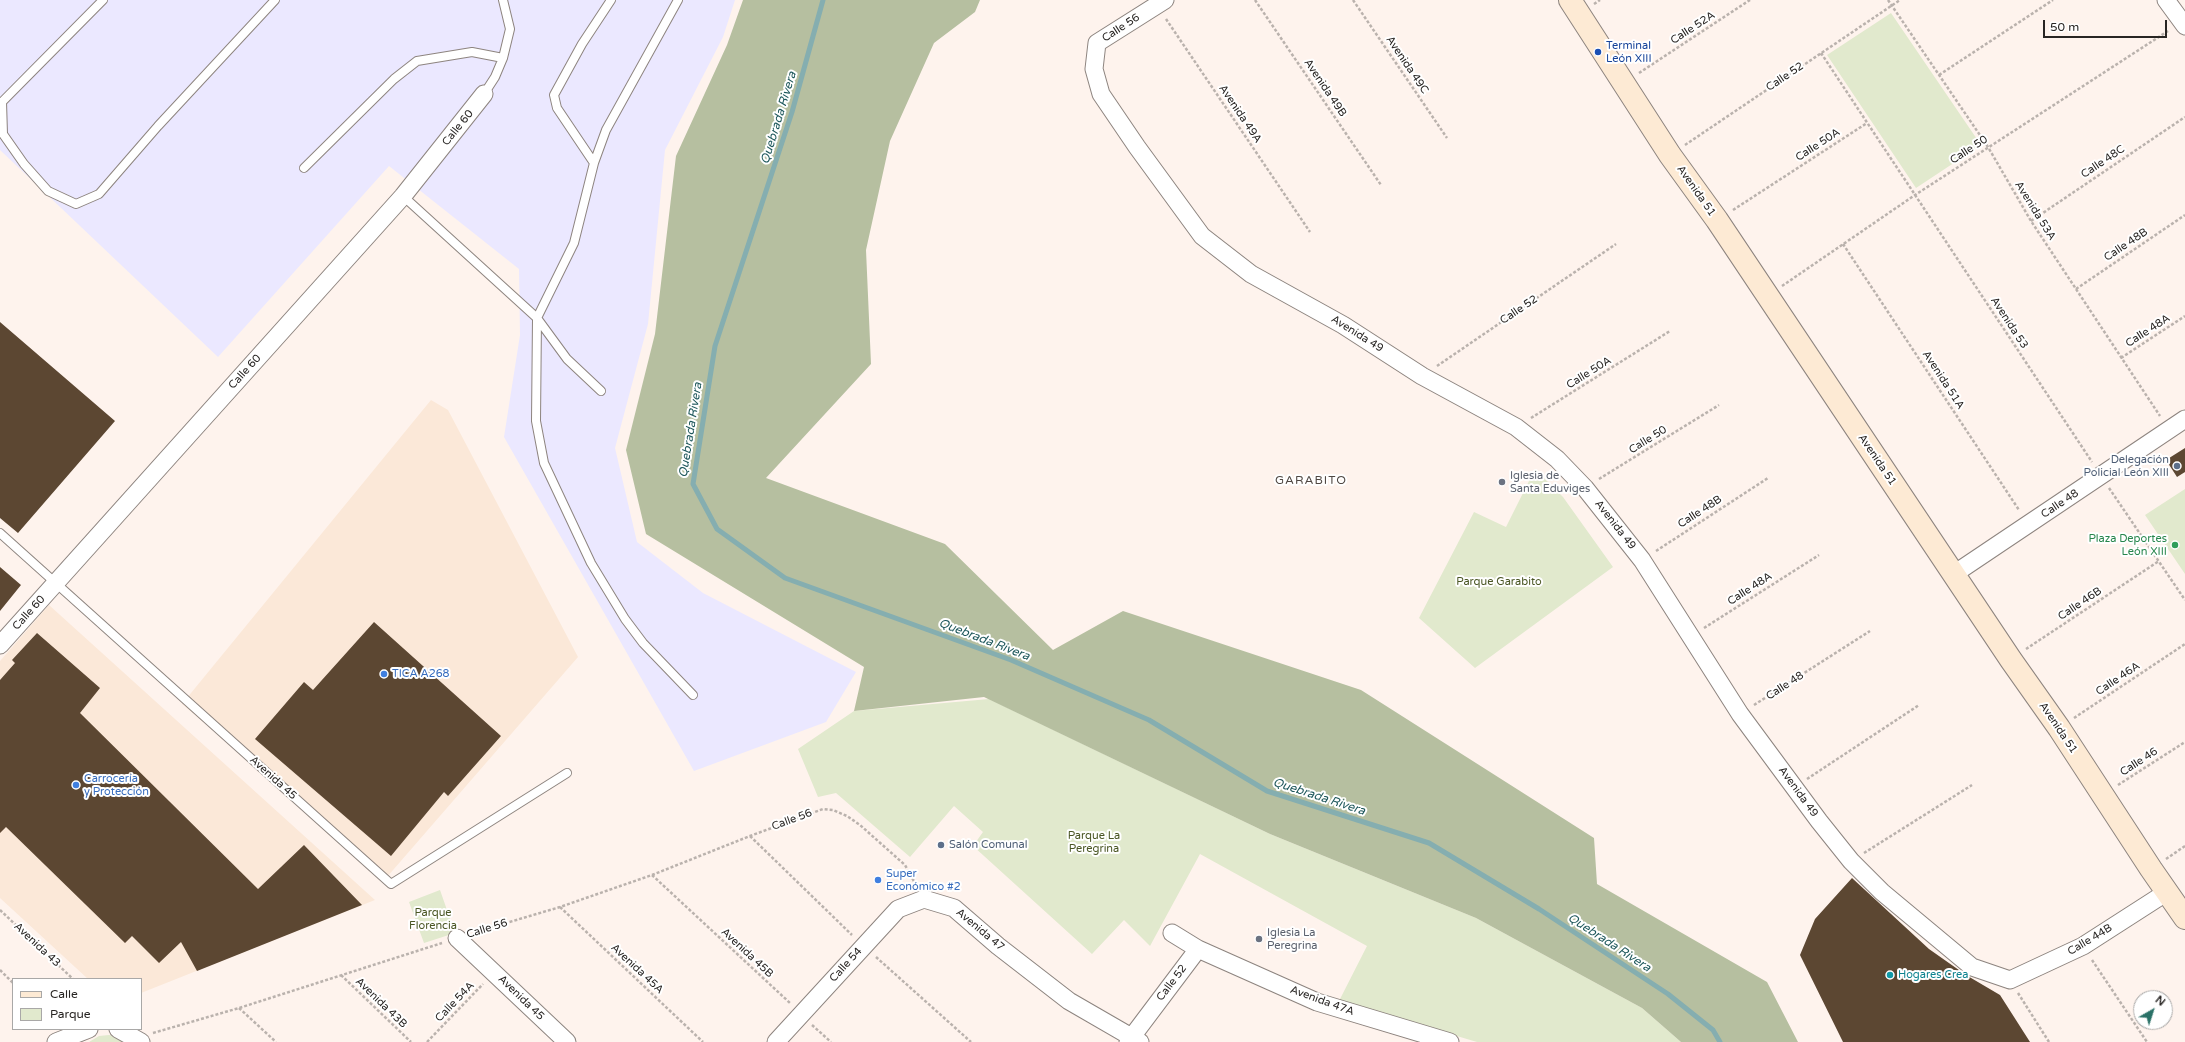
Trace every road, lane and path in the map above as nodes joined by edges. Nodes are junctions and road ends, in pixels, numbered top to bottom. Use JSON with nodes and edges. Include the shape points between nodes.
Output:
{"nodes":[{"id":1,"x":103,"y":0,"type":"edge"},
{"id":2,"x":276,"y":0,"type":"edge"},
{"id":3,"x":503,"y":0,"type":"edge"},
{"id":4,"x":611,"y":0,"type":"edge"},
{"id":5,"x":678,"y":0,"type":"edge"},
{"id":6,"x":1255,"y":0,"type":"edge"},
{"id":7,"x":1353,"y":0,"type":"edge"},
{"id":8,"x":1570,"y":0,"type":"edge"},
{"id":9,"x":1750,"y":0,"type":"edge"},
{"id":10,"x":1888,"y":0,"type":"edge"},
{"id":11,"x":1900,"y":0,"type":"edge"},
{"id":12,"x":2053,"y":0,"type":"edge"},
{"id":13,"x":2166,"y":0,"type":"edge"},
{"id":14,"x":1161,"y":3,"type":"edge"},
{"id":15,"x":1892,"y":6,"type":"junction"},
{"id":16,"x":2184,"y":24,"type":"edge"},
{"id":17,"x":1097,"y":43,"type":"joint"},
{"id":18,"x":1821,"y":53,"type":"junction"},
{"id":19,"x":503,"y":58,"type":"junction"},
{"id":20,"x":1939,"y":74,"type":"junction"},
{"id":21,"x":1624,"y":83,"type":"junction"},
{"id":22,"x":484,"y":94,"type":"joint"},
{"id":23,"x":1,"y":103,"type":"edge"},
{"id":24,"x":2185,"y":117,"type":"edge"},
{"id":25,"x":1867,"y":123,"type":"junction"},
{"id":26,"x":1447,"y":138,"type":"dead end"},
{"id":27,"x":1988,"y":147,"type":"junction"},
{"id":28,"x":1670,"y":154,"type":"junction"},
{"id":29,"x":594,"y":163,"type":"junction"},
{"id":30,"x":304,"y":168,"type":"dead end"},
{"id":31,"x":1381,"y":185,"type":"dead end"},
{"id":32,"x":1915,"y":195,"type":"junction"},
{"id":33,"x":404,"y":196,"type":"junction"},
{"id":34,"x":2185,"y":215,"type":"edge"},
{"id":35,"x":1717,"y":220,"type":"junction"},
{"id":36,"x":2030,"y":221,"type":"junction"},
{"id":37,"x":1310,"y":232,"type":"dead end"},
{"id":38,"x":1616,"y":244,"type":"dead end"},
{"id":39,"x":1843,"y":244,"type":"junction"},
{"id":40,"x":2076,"y":289,"type":"junction"},
{"id":41,"x":1766,"y":297,"type":"junction"},
{"id":42,"x":2185,"y":316,"type":"edge"},
{"id":43,"x":537,"y":318,"type":"junction"},
{"id":44,"x":1670,"y":331,"type":"dead end"},
{"id":45,"x":2121,"y":358,"type":"junction"},
{"id":46,"x":1422,"y":376,"type":"junction"},
{"id":47,"x":601,"y":391,"type":"dead end"},
{"id":48,"x":1719,"y":405,"type":"dead end"},
{"id":49,"x":2185,"y":419,"type":"edge"},
{"id":50,"x":1516,"y":427,"type":"junction"},
{"id":51,"x":2170,"y":430,"type":"junction"},
{"id":52,"x":2101,"y":476,"type":"junction"},
{"id":53,"x":1768,"y":478,"type":"dead end"},
{"id":54,"x":1585,"y":488,"type":"junction"},
{"id":55,"x":2029,"y":525,"type":"junction"},
{"id":56,"x":0,"y":533,"type":"edge"},
{"id":57,"x":1819,"y":555,"type":"dead end"},
{"id":58,"x":1642,"y":560,"type":"junction"},
{"id":59,"x":2159,"y":561,"type":"junction"},
{"id":60,"x":1954,"y":574,"type":"junction"},
{"id":61,"x":57,"y":582,"type":"junction"},
{"id":62,"x":2185,"y":600,"type":"edge"},
{"id":63,"x":1870,"y":631,"type":"dead end"},
{"id":64,"x":1691,"y":637,"type":"junction"},
{"id":65,"x":2185,"y":644,"type":"edge"},
{"id":66,"x":0,"y":645,"type":"edge"},
{"id":67,"x":2011,"y":660,"type":"junction"},
{"id":68,"x":693,"y":695,"type":"dead end"},
{"id":69,"x":1919,"y":705,"type":"dead end"},
{"id":70,"x":1740,"y":714,"type":"junction"},
{"id":71,"x":2059,"y":728,"type":"junction"},
{"id":72,"x":2185,"y":742,"type":"edge"},
{"id":73,"x":567,"y":773,"type":"dead end"},
{"id":74,"x":1972,"y":785,"type":"dead end"},
{"id":75,"x":1795,"y":787,"type":"junction"},
{"id":76,"x":2102,"y":796,"type":"junction"},
{"id":77,"x":1851,"y":861,"type":"junction"},
{"id":78,"x":652,"y":875,"type":"junction"},
{"id":79,"x":2167,"y":892,"type":"junction"},
{"id":80,"x":924,"y":899,"type":"junction"},
{"id":81,"x":560,"y":907,"type":"junction"},
{"id":82,"x":0,"y":910,"type":"edge"},
{"id":83,"x":2185,"y":918,"type":"edge"},
{"id":84,"x":1172,"y":933,"type":"dead end"},
{"id":85,"x":458,"y":938,"type":"junction"},
{"id":86,"x":2083,"y":946,"type":"junction"},
{"id":87,"x":1198,"y":949,"type":"junction"},
{"id":88,"x":0,"y":970,"type":"edge"},
{"id":89,"x":494,"y":972,"type":"junction"},
{"id":90,"x":341,"y":975,"type":"junction"},
{"id":91,"x":72,"y":978,"type":"edge"},
{"id":92,"x":2010,"y":980,"type":"junction"},
{"id":93,"x":12,"y":981,"type":"edge"},
{"id":94,"x":239,"y":1008,"type":"junction"},
{"id":95,"x":801,"y":1014,"type":"junction"},
{"id":96,"x":87,"y":1030,"type":"edge"},
{"id":97,"x":120,"y":1030,"type":"edge"},
{"id":98,"x":67,"y":1040,"type":"edge"},
{"id":99,"x":138,"y":1040,"type":"edge"},
{"id":100,"x":1133,"y":1041,"type":"edge"},
{"id":101,"x":276,"y":1042,"type":"edge"},
{"id":102,"x":410,"y":1042,"type":"edge"},
{"id":103,"x":427,"y":1042,"type":"edge"},
{"id":104,"x":567,"y":1042,"type":"edge"},
{"id":105,"x":703,"y":1042,"type":"edge"},
{"id":106,"x":776,"y":1042,"type":"edge"},
{"id":107,"x":831,"y":1042,"type":"edge"},
{"id":108,"x":1450,"y":1042,"type":"edge"},
{"id":109,"x":2049,"y":1042,"type":"edge"},
{"id":110,"x":2147,"y":1042,"type":"edge"}],
"edges":[{"from":1,"to":23,"type":"lane"},
{"from":2,"to":23,"type":"lane","via":[[158,126],[99,194],[76,204],[48,192],[24,164],[3,134]]},
{"from":3,"to":19,"type":"lane","via":[[510,29]]},
{"from":4,"to":29,"type":"lane","via":[[582,44],[554,95],[557,108]]},
{"from":5,"to":29,"type":"lane","via":[[606,130]]},
{"from":6,"to":31,"type":"path","name":"Avenida 49B"},
{"from":7,"to":26,"type":"path","name":"Avenida 49C"},
{"from":8,"to":21,"type":"street","name":"Avenida 51"},
{"from":9,"to":21,"type":"path","name":"Calle 52A"},
{"from":10,"to":15,"type":"path","name":"Avenida 53A"},
{"from":11,"to":15,"type":"path","name":"Calle 52"},
{"from":12,"to":20,"type":"path"},
{"from":13,"to":16,"type":"street"},
{"from":14,"to":17,"type":"street","name":"Calle 56"},
{"from":14,"to":37,"type":"path","name":"Avenida 49A"},
{"from":15,"to":18,"type":"path","name":"Calle 52"},
{"from":15,"to":20,"type":"path","name":"Avenida 53A"},
{"from":16,"to":27,"type":"path","name":"Calle 50"},
{"from":17,"to":46,"type":"street","name":"Avenida 49","via":[[1094,69],[1101,94],[1202,236],[1251,274],[1343,325]]},
{"from":18,"to":25,"type":"path","name":"Avenida 53"},
{"from":18,"to":28,"type":"path","name":"Calle 52"},
{"from":19,"to":22,"type":"lane","via":[[495,78]]},
{"from":19,"to":30,"type":"lane","via":[[472,52],[417,61],[394,79]]},
{"from":20,"to":27,"type":"path","name":"Avenida 53A"},
{"from":21,"to":28,"type":"street","name":"Avenida 51"},
{"from":22,"to":33,"type":"street","name":"Calle 60"},
{"from":24,"to":36,"type":"path","name":"Calle 48C"},
{"from":25,"to":32,"type":"path","name":"Avenida 53"},
{"from":25,"to":35,"type":"path","name":"Calle 50A"},
{"from":27,"to":32,"type":"path","name":"Calle 50"},
{"from":27,"to":36,"type":"path","name":"Avenida 53A"},
{"from":28,"to":35,"type":"street","name":"Avenida 51"},
{"from":29,"to":43,"type":"lane","via":[[574,243]]},
{"from":32,"to":39,"type":"path","name":"Calle 50"},
{"from":32,"to":52,"type":"path","name":"Avenida 53"},
{"from":33,"to":43,"type":"lane"},
{"from":33,"to":61,"type":"street","name":"Calle 60"},
{"from":34,"to":40,"type":"path","name":"Calle 48B"},
{"from":35,"to":41,"type":"street","name":"Avenida 51"},
{"from":36,"to":40,"type":"path","name":"Avenida 53A"},
{"from":38,"to":46,"type":"path","name":"Calle 52"},
{"from":39,"to":41,"type":"path","name":"Calle 50"},
{"from":39,"to":55,"type":"path","name":"Avenida 51A"},
{"from":40,"to":45,"type":"path","name":"Avenida 53A"},
{"from":41,"to":60,"type":"street","name":"Avenida 51"},
{"from":42,"to":45,"type":"path","name":"Calle 48A"},
{"from":43,"to":47,"type":"lane","via":[[567,359]]},
{"from":43,"to":68,"type":"lane","via":[[536,421],[544,463],[591,562],[625,619],[643,643]]},
{"from":44,"to":50,"type":"path","name":"Calle 50A"},
{"from":45,"to":51,"type":"path","name":"Avenida 53A"},
{"from":46,"to":50,"type":"street","name":"Avenida 49"},
{"from":48,"to":54,"type":"path","name":"Calle 50"},
{"from":49,"to":51,"type":"street","name":"Calle 48"},
{"from":50,"to":54,"type":"street","name":"Avenida 49","via":[[1557,459]]},
{"from":51,"to":52,"type":"street","name":"Calle 48"},
{"from":52,"to":55,"type":"street","name":"Calle 48"},
{"from":52,"to":59,"type":"path","name":"Avenida 53"},
{"from":53,"to":58,"type":"path","name":"Calle 48B"},
{"from":54,"to":58,"type":"street","name":"Avenida 49"},
{"from":55,"to":60,"type":"street","name":"Calle 48"},
{"from":56,"to":61,"type":"lane","name":"Avenida 45"},
{"from":57,"to":64,"type":"path","name":"Calle 48A"},
{"from":58,"to":64,"type":"street","name":"Avenida 49"},
{"from":59,"to":62,"type":"path","name":"Avenida 53"},
{"from":59,"to":67,"type":"path","name":"Calle 46B"},
{"from":60,"to":67,"type":"street","name":"Avenida 51"},
{"from":61,"to":66,"type":"street","name":"Calle 60"},
{"from":61,"to":73,"type":"lane","name":"Avenida 45","via":[[391,884]]},
{"from":63,"to":70,"type":"path","name":"Calle 48"},
{"from":64,"to":70,"type":"street","name":"Avenida 49"},
{"from":65,"to":71,"type":"path","name":"Calle 46A"},
{"from":67,"to":71,"type":"street","name":"Avenida 51"},
{"from":69,"to":75,"type":"path"},
{"from":70,"to":75,"type":"street","name":"Avenida 49"},
{"from":71,"to":76,"type":"street","name":"Avenida 51"},
{"from":72,"to":76,"type":"path","name":"Calle 46"},
{"from":74,"to":77,"type":"path"},
{"from":75,"to":77,"type":"street","name":"Avenida 49"},
{"from":76,"to":79,"type":"street","name":"Avenida 51"},
{"from":77,"to":92,"type":"street","name":"Avenida 49","via":[[1882,892],[1972,968]]},
{"from":78,"to":80,"type":"path","name":"Calle 56","via":[[811,813],[833,810],[860,825],[905,865]]},
{"from":78,"to":81,"type":"path","name":"Calle 56"},
{"from":78,"to":95,"type":"path","name":"Avenida 45B"},
{"from":79,"to":83,"type":"street","name":"Avenida 51"},
{"from":79,"to":86,"type":"street","name":"Calle 44B"},
{"from":80,"to":95,"type":"street","name":"Calle 54","via":[[898,909]]},
{"from":80,"to":100,"type":"street","name":"Avenida 47","via":[[954,908],[998,946],[1069,1000]]},
{"from":81,"to":85,"type":"path","name":"Calle 56"},
{"from":81,"to":105,"type":"path","name":"Avenida 45A"},
{"from":82,"to":91,"type":"path","name":"Avenida 43"},
{"from":84,"to":87,"type":"street"},
{"from":85,"to":89,"type":"street","name":"Avenida 45"},
{"from":85,"to":90,"type":"path","name":"Calle 56"},
{"from":86,"to":92,"type":"street","name":"Calle 44B"},
{"from":86,"to":110,"type":"path"},
{"from":87,"to":100,"type":"street","name":"Calle 52"},
{"from":87,"to":108,"type":"street","name":"Avenida 47A","via":[[1318,1002]]},
{"from":88,"to":93,"type":"path"},
{"from":89,"to":103,"type":"path","name":"Calle 54A"},
{"from":89,"to":104,"type":"street","name":"Avenida 45"},
{"from":90,"to":94,"type":"path","name":"Calle 56"},
{"from":90,"to":102,"type":"path","name":"Avenida 43B"},
{"from":92,"to":109,"type":"path"},
{"from":94,"to":99,"type":"path","name":"Calle 56"},
{"from":94,"to":101,"type":"path"},
{"from":95,"to":106,"type":"street","name":"Calle 54"},
{"from":95,"to":107,"type":"path","name":"Avenida 45B"},
{"from":96,"to":98,"type":"street"},
{"from":97,"to":99,"type":"street"}]}
